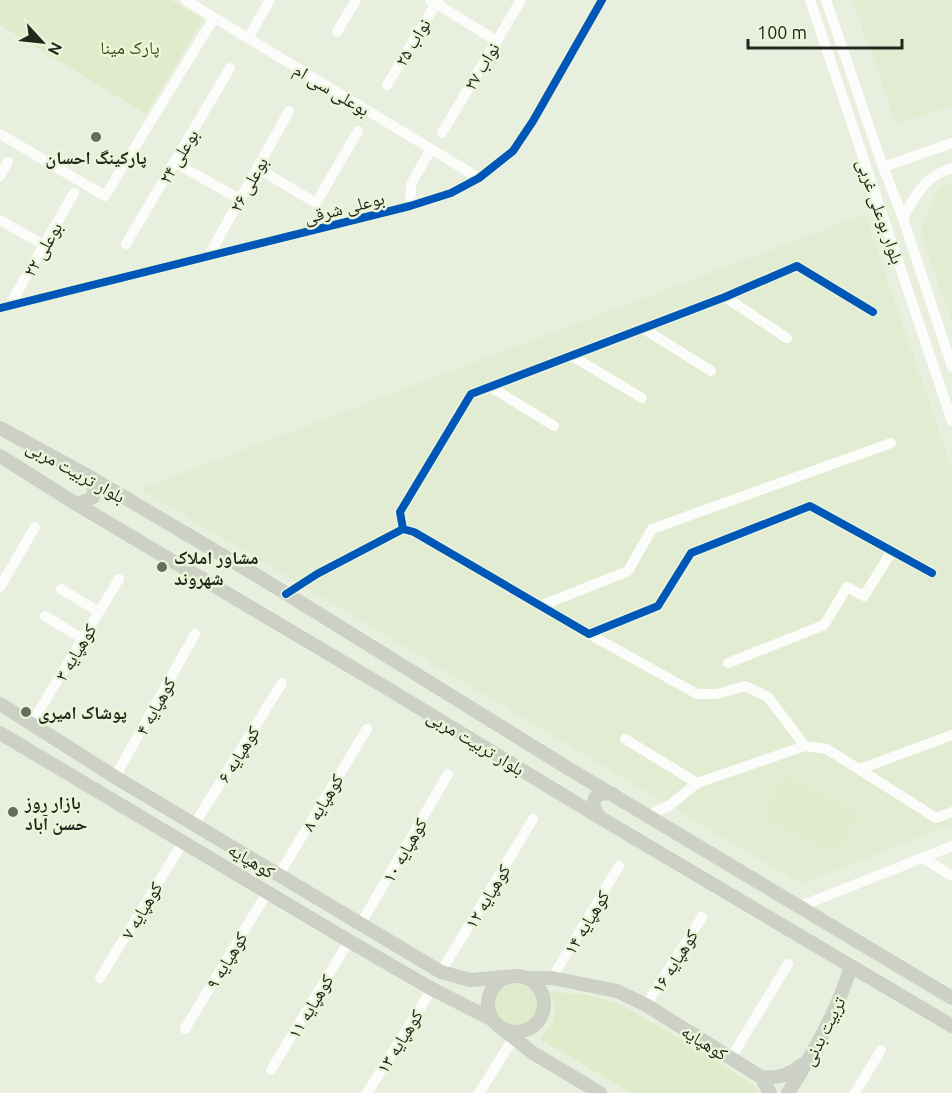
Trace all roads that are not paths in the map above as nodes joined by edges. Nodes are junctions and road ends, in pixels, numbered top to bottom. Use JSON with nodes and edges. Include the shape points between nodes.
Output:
{"nodes":[{"id":1,"x":185,"y":0,"type":"edge"},
{"id":2,"x":270,"y":0,"type":"edge"},
{"id":3,"x":356,"y":0,"type":"edge"},
{"id":4,"x":520,"y":0,"type":"edge"},
{"id":5,"x":602,"y":0,"type":"edge"},
{"id":6,"x":810,"y":0,"type":"edge"},
{"id":7,"x":826,"y":0,"type":"edge"},
{"id":8,"x":434,"y":1,"type":"edge"},
{"id":9,"x":214,"y":18,"type":"junction"},
{"id":10,"x":337,"y":32,"type":"dead end"},
{"id":11,"x":248,"y":38,"type":"junction"},
{"id":12,"x":497,"y":40,"type":"junction"},
{"id":13,"x":230,"y":68,"type":"dead end"},
{"id":14,"x":387,"y":85,"type":"dead end"},
{"id":15,"x":289,"y":111,"type":"dead end"},
{"id":16,"x":358,"y":131,"type":"dead end"},
{"id":17,"x":442,"y":133,"type":"dead end"},
{"id":18,"x":0,"y":134,"type":"edge"},
{"id":19,"x":952,"y":143,"type":"edge"},
{"id":20,"x":431,"y":149,"type":"junction"},
{"id":21,"x":8,"y":162,"type":"dead end"},
{"id":22,"x":174,"y":162,"type":"junction"},
{"id":23,"x":884,"y":167,"type":"junction"},
{"id":24,"x":257,"y":168,"type":"junction"},
{"id":25,"x":952,"y":168,"type":"edge"},
{"id":26,"x":0,"y":176,"type":"edge"},
{"id":27,"x":479,"y":178,"type":"junction"},
{"id":28,"x":74,"y":193,"type":"dead end"},
{"id":29,"x":239,"y":199,"type":"junction"},
{"id":30,"x":410,"y":206,"type":"junction"},
{"id":31,"x":903,"y":218,"type":"junction"},
{"id":32,"x":0,"y":220,"type":"edge"},
{"id":33,"x":126,"y":244,"type":"dead end"},
{"id":34,"x":44,"y":245,"type":"junction"},
{"id":35,"x":207,"y":257,"type":"junction"},
{"id":36,"x":725,"y":297,"type":"junction"},
{"id":37,"x":4,"y":307,"type":"edge"},
{"id":38,"x":873,"y":312,"type":"dead end"},
{"id":39,"x":644,"y":328,"type":"junction"},
{"id":40,"x":939,"y":329,"type":"junction"},
{"id":41,"x":923,"y":335,"type":"junction"},
{"id":42,"x":787,"y":338,"type":"dead end"},
{"id":43,"x":572,"y":356,"type":"junction"},
{"id":44,"x":952,"y":368,"type":"edge"},
{"id":45,"x":711,"y":371,"type":"dead end"},
{"id":46,"x":492,"y":387,"type":"junction"},
{"id":47,"x":642,"y":398,"type":"dead end"},
{"id":48,"x":952,"y":421,"type":"edge"},
{"id":49,"x":554,"y":426,"type":"dead end"},
{"id":50,"x":0,"y":428,"type":"edge"},
{"id":51,"x":891,"y":443,"type":"dead end"},
{"id":52,"x":0,"y":456,"type":"edge"},
{"id":53,"x":90,"y":477,"type":"junction"},
{"id":54,"x":78,"y":505,"type":"junction"},
{"id":55,"x":35,"y":527,"type":"dead end"},
{"id":56,"x":404,"y":529,"type":"junction"},
{"id":57,"x":892,"y":551,"type":"junction"},
{"id":58,"x":932,"y":573,"type":"dead end"},
{"id":59,"x":119,"y":579,"type":"dead end"},
{"id":60,"x":0,"y":587,"type":"edge"},
{"id":61,"x":61,"y":589,"type":"dead end"},
{"id":62,"x":286,"y":594,"type":"junction"},
{"id":63,"x":540,"y":606,"type":"junction"},
{"id":64,"x":99,"y":612,"type":"junction"},
{"id":65,"x":45,"y":616,"type":"dead end"},
{"id":66,"x":195,"y":634,"type":"dead end"},
{"id":67,"x":590,"y":634,"type":"junction"},
{"id":68,"x":83,"y":639,"type":"junction"},
{"id":69,"x":728,"y":663,"type":"dead end"},
{"id":70,"x":282,"y":683,"type":"dead end"},
{"id":71,"x":0,"y":704,"type":"edge"},
{"id":72,"x":30,"y":724,"type":"junction"},
{"id":73,"x":367,"y":729,"type":"dead end"},
{"id":74,"x":0,"y":733,"type":"edge"},
{"id":75,"x":952,"y":735,"type":"edge"},
{"id":76,"x":625,"y":739,"type":"dead end"},
{"id":77,"x":805,"y":746,"type":"junction"},
{"id":78,"x":566,"y":767,"type":"junction"},
{"id":79,"x":860,"y":769,"type":"junction"},
{"id":80,"x":448,"y":774,"type":"dead end"},
{"id":81,"x":115,"y":777,"type":"junction"},
{"id":82,"x":697,"y":783,"type":"junction"},
{"id":83,"x":551,"y":787,"type":"junction"},
{"id":84,"x":613,"y":794,"type":"junction"},
{"id":85,"x":952,"y":812,"type":"edge"},
{"id":86,"x":650,"y":815,"type":"junction"},
{"id":87,"x":599,"y":817,"type":"junction"},
{"id":88,"x":533,"y":819,"type":"dead end"},
{"id":89,"x":194,"y":825,"type":"junction"},
{"id":90,"x":183,"y":842,"type":"junction"},
{"id":91,"x":952,"y":846,"type":"edge"},
{"id":92,"x":923,"y":858,"type":"junction"},
{"id":93,"x":619,"y":866,"type":"dead end"},
{"id":94,"x":278,"y":876,"type":"junction"},
{"id":95,"x":952,"y":876,"type":"edge"},
{"id":96,"x":268,"y":891,"type":"junction"},
{"id":97,"x":801,"y":906,"type":"junction"},
{"id":98,"x":702,"y":917,"type":"dead end"},
{"id":99,"x":360,"y":925,"type":"junction"},
{"id":100,"x":349,"y":941,"type":"junction"},
{"id":101,"x":788,"y":964,"type":"dead end"},
{"id":102,"x":851,"y":966,"type":"junction"},
{"id":103,"x":441,"y":972,"type":"junction"},
{"id":104,"x":522,"y":977,"type":"junction"},
{"id":105,"x":100,"y":978,"type":"dead end"},
{"id":106,"x":552,"y":978,"type":"junction"},
{"id":107,"x":432,"y":989,"type":"junction"},
{"id":108,"x":952,"y":998,"type":"edge"},
{"id":109,"x":646,"y":1005,"type":"junction"},
{"id":110,"x":952,"y":1026,"type":"edge"},
{"id":111,"x":185,"y":1029,"type":"dead end"},
{"id":112,"x":503,"y":1029,"type":"junction"},
{"id":113,"x":881,"y":1050,"type":"dead end"},
{"id":114,"x":811,"y":1057,"type":"junction"},
{"id":115,"x":731,"y":1058,"type":"junction"},
{"id":116,"x":271,"y":1070,"type":"dead end"},
{"id":117,"x":761,"y":1077,"type":"junction"},
{"id":118,"x":597,"y":1092,"type":"edge"},
{"id":119,"x":367,"y":1093,"type":"edge"},
{"id":120,"x":479,"y":1093,"type":"edge"},
{"id":121,"x":770,"y":1093,"type":"edge"},
{"id":122,"x":789,"y":1093,"type":"edge"},
{"id":123,"x":855,"y":1093,"type":"edge"}],
"edges":[{"from":1,"to":9,"type":"street","name":"بوعلی سی ام"},
{"from":2,"to":11,"type":"street"},
{"from":3,"to":10,"type":"street"},
{"from":4,"to":12,"type":"street","name":"نواب ۲۷"},
{"from":5,"to":27,"type":"street","name":"بوعلی شرقی","via":[[513,151]]},
{"from":6,"to":41,"type":"street","name":"بلوار بوعلی غربی"},
{"from":7,"to":23,"type":"street","name":"بلوار بوعلی غربی"},
{"from":8,"to":12,"type":"street"},
{"from":8,"to":14,"type":"street","name":"نواب ۲۵"},
{"from":9,"to":11,"type":"street","name":"بوعلی سی ام"},
{"from":9,"to":18,"type":"street","via":[[105,196]]},
{"from":11,"to":20,"type":"street","name":"بوعلی سی ام"},
{"from":12,"to":17,"type":"street","name":"نواب ۲۷"},
{"from":13,"to":22,"type":"street","name":"بوعلی ۲۴"},
{"from":15,"to":24,"type":"street","name":"بوعلی ۲۶"},
{"from":16,"to":24,"type":"street","via":[[316,203]]},
{"from":19,"to":23,"type":"street"},
{"from":20,"to":27,"type":"street","name":"بوعلی سی ام"},
{"from":20,"to":30,"type":"street","via":[[411,184]]},
{"from":21,"to":26,"type":"street"},
{"from":22,"to":29,"type":"street"},
{"from":22,"to":33,"type":"street","name":"بوعلی ۲۴"},
{"from":23,"to":31,"type":"street","name":"بلوار بوعلی غربی"},
{"from":24,"to":29,"type":"street","name":"بوعلی ۲۶"},
{"from":25,"to":31,"type":"street","via":[[937,173],[922,186]]},
{"from":27,"to":30,"type":"street","name":"بوعلی شرقی"},
{"from":28,"to":34,"type":"street","name":"بوعلی ۲۲"},
{"from":29,"to":35,"type":"street","name":"بوعلی ۲۶"},
{"from":30,"to":35,"type":"street","name":"بوعلی شرقی"},
{"from":31,"to":40,"type":"street","name":"بلوار بوعلی غربی"},
{"from":32,"to":34,"type":"street"},
{"from":34,"to":37,"type":"street","name":"بوعلی ۲۲"},
{"from":35,"to":37,"type":"street","name":"بوعلی شرقی"},
{"from":36,"to":38,"type":"street","via":[[797,266]]},
{"from":36,"to":39,"type":"street"},
{"from":36,"to":42,"type":"street"},
{"from":39,"to":43,"type":"street"},
{"from":39,"to":45,"type":"street"},
{"from":40,"to":41,"type":"street"},
{"from":40,"to":44,"type":"street","name":"بلوار بوعلی غربی"},
{"from":41,"to":48,"type":"street","name":"بلوار بوعلی غربی"},
{"from":43,"to":46,"type":"street"},
{"from":43,"to":47,"type":"street"},
{"from":46,"to":49,"type":"street"},
{"from":46,"to":56,"type":"street","via":[[471,394],[400,512]]},
{"from":50,"to":53,"type":"main road","name":"بلوار تربیت مربی"},
{"from":51,"to":63,"type":"street","via":[[652,529],[628,572]]},
{"from":52,"to":54,"type":"main road","name":"بلوار تربیت مربی"},
{"from":53,"to":54,"type":"main road","via":[[93,497]]},
{"from":53,"to":62,"type":"main road","name":"بلوار تربیت مربی"},
{"from":54,"to":83,"type":"main road","name":"بلوار تربیت مربی"},
{"from":55,"to":60,"type":"street"},
{"from":56,"to":62,"type":"street"},
{"from":56,"to":63,"type":"street"},
{"from":57,"to":58,"type":"street"},
{"from":57,"to":67,"type":"street","via":[[810,506],[691,553],[658,606]]},
{"from":57,"to":69,"type":"street","via":[[864,596],[847,587],[824,625]]},
{"from":59,"to":64,"type":"street","name":"کوهپایه ۳"},
{"from":61,"to":64,"type":"street"},
{"from":62,"to":78,"type":"main road","name":"بلوار تربیت مربی"},
{"from":63,"to":67,"type":"street"},
{"from":64,"to":68,"type":"street","name":"کوهپایه ۳"},
{"from":65,"to":68,"type":"street"},
{"from":66,"to":81,"type":"street","name":"کوهپایه ۴"},
{"from":67,"to":77,"type":"street","via":[[697,694],[717,694],[745,686],[768,697]]},
{"from":68,"to":72,"type":"street","name":"کوهپایه ۳"},
{"from":70,"to":89,"type":"street","name":"کوهپایه ۶"},
{"from":71,"to":72,"type":"main road","name":"کوهپایه"},
{"from":72,"to":81,"type":"main road","name":"کوهپایه"},
{"from":73,"to":94,"type":"street","name":"کوهپایه ۸"},
{"from":74,"to":90,"type":"main road","name":"کوهپایه"},
{"from":75,"to":79,"type":"street"},
{"from":76,"to":82,"type":"street"},
{"from":77,"to":79,"type":"street","via":[[826,749]]},
{"from":77,"to":82,"type":"street"},
{"from":78,"to":83,"type":"main road","via":[[568,784]]},
{"from":78,"to":84,"type":"main road","name":"بلوار تربیت مربی"},
{"from":79,"to":85,"type":"street","via":[[936,818]]},
{"from":80,"to":99,"type":"street","name":"کوهپایه ۱۰"},
{"from":81,"to":89,"type":"main road","name":"کوهپایه"},
{"from":82,"to":86,"type":"street"},
{"from":83,"to":87,"type":"main road","name":"بلوار تربیت مربی"},
{"from":84,"to":86,"type":"main road","name":"بلوار تربیت مربی"},
{"from":84,"to":87,"type":"main road","via":[[601,793],[595,798],[593,806]]},
{"from":86,"to":97,"type":"main road","name":"بلوار تربیت مربی"},
{"from":87,"to":102,"type":"main road","name":"بلوار تربیت مربی"},
{"from":88,"to":103,"type":"street","name":"کوهپایه ۱۲"},
{"from":89,"to":90,"type":"main road"},
{"from":89,"to":94,"type":"main road","name":"کوهپایه"},
{"from":90,"to":96,"type":"main road","name":"کوهپایه"},
{"from":90,"to":105,"type":"street","name":"کوهپایه ۷"},
{"from":91,"to":92,"type":"street"},
{"from":92,"to":95,"type":"street"},
{"from":92,"to":97,"type":"street"},
{"from":93,"to":106,"type":"street","name":"کوهپایه ۱۴"},
{"from":94,"to":99,"type":"main road","name":"کوهپایه"},
{"from":96,"to":100,"type":"main road","name":"کوهپایه"},
{"from":96,"to":111,"type":"street","name":"کوهپایه ۹"},
{"from":97,"to":108,"type":"main road","name":"بلوار تربیت مربی"},
{"from":98,"to":109,"type":"street","name":"کوهپایه ۱۶"},
{"from":99,"to":103,"type":"main road","name":"کوهپایه"},
{"from":100,"to":107,"type":"main road","name":"کوهپایه"},
{"from":100,"to":116,"type":"street","name":"کوهپایه ۱۱"},
{"from":101,"to":115,"type":"street"},
{"from":102,"to":110,"type":"main road","name":"بلوار تربیت مربی"},
{"from":102,"to":114,"type":"main road","name":"تربیت بدنی","via":[[842,997]]},
{"from":103,"to":104,"type":"main road","name":"کوهپایه","via":[[470,980]]},
{"from":104,"to":106,"type":"main road","name":"کوهپایه"},
{"from":104,"to":112,"type":"main road","via":[[499,981],[489,995],[488,1004]]},
{"from":104,"to":112,"type":"main road","via":[[541,990],[541,1016],[536,1024],[520,1032]]},
{"from":106,"to":109,"type":"main road","name":"کوهپایه","via":[[616,991]]},
{"from":107,"to":112,"type":"main road","name":"کوهپایه"},
{"from":107,"to":119,"type":"street","name":"کوهپایه ۱۳"},
{"from":109,"to":115,"type":"main road","name":"کوهپایه"},
{"from":112,"to":118,"type":"main road","name":"کوهپایه"},
{"from":112,"to":120,"type":"street"},
{"from":113,"to":123,"type":"street"},
{"from":114,"to":117,"type":"main road","via":[[783,1076]]},
{"from":114,"to":122,"type":"main road","name":"تربیت بدنی"},
{"from":115,"to":117,"type":"main road","name":"کوهپایه"},
{"from":117,"to":121,"type":"main road","name":"کوهپایه"}]}
